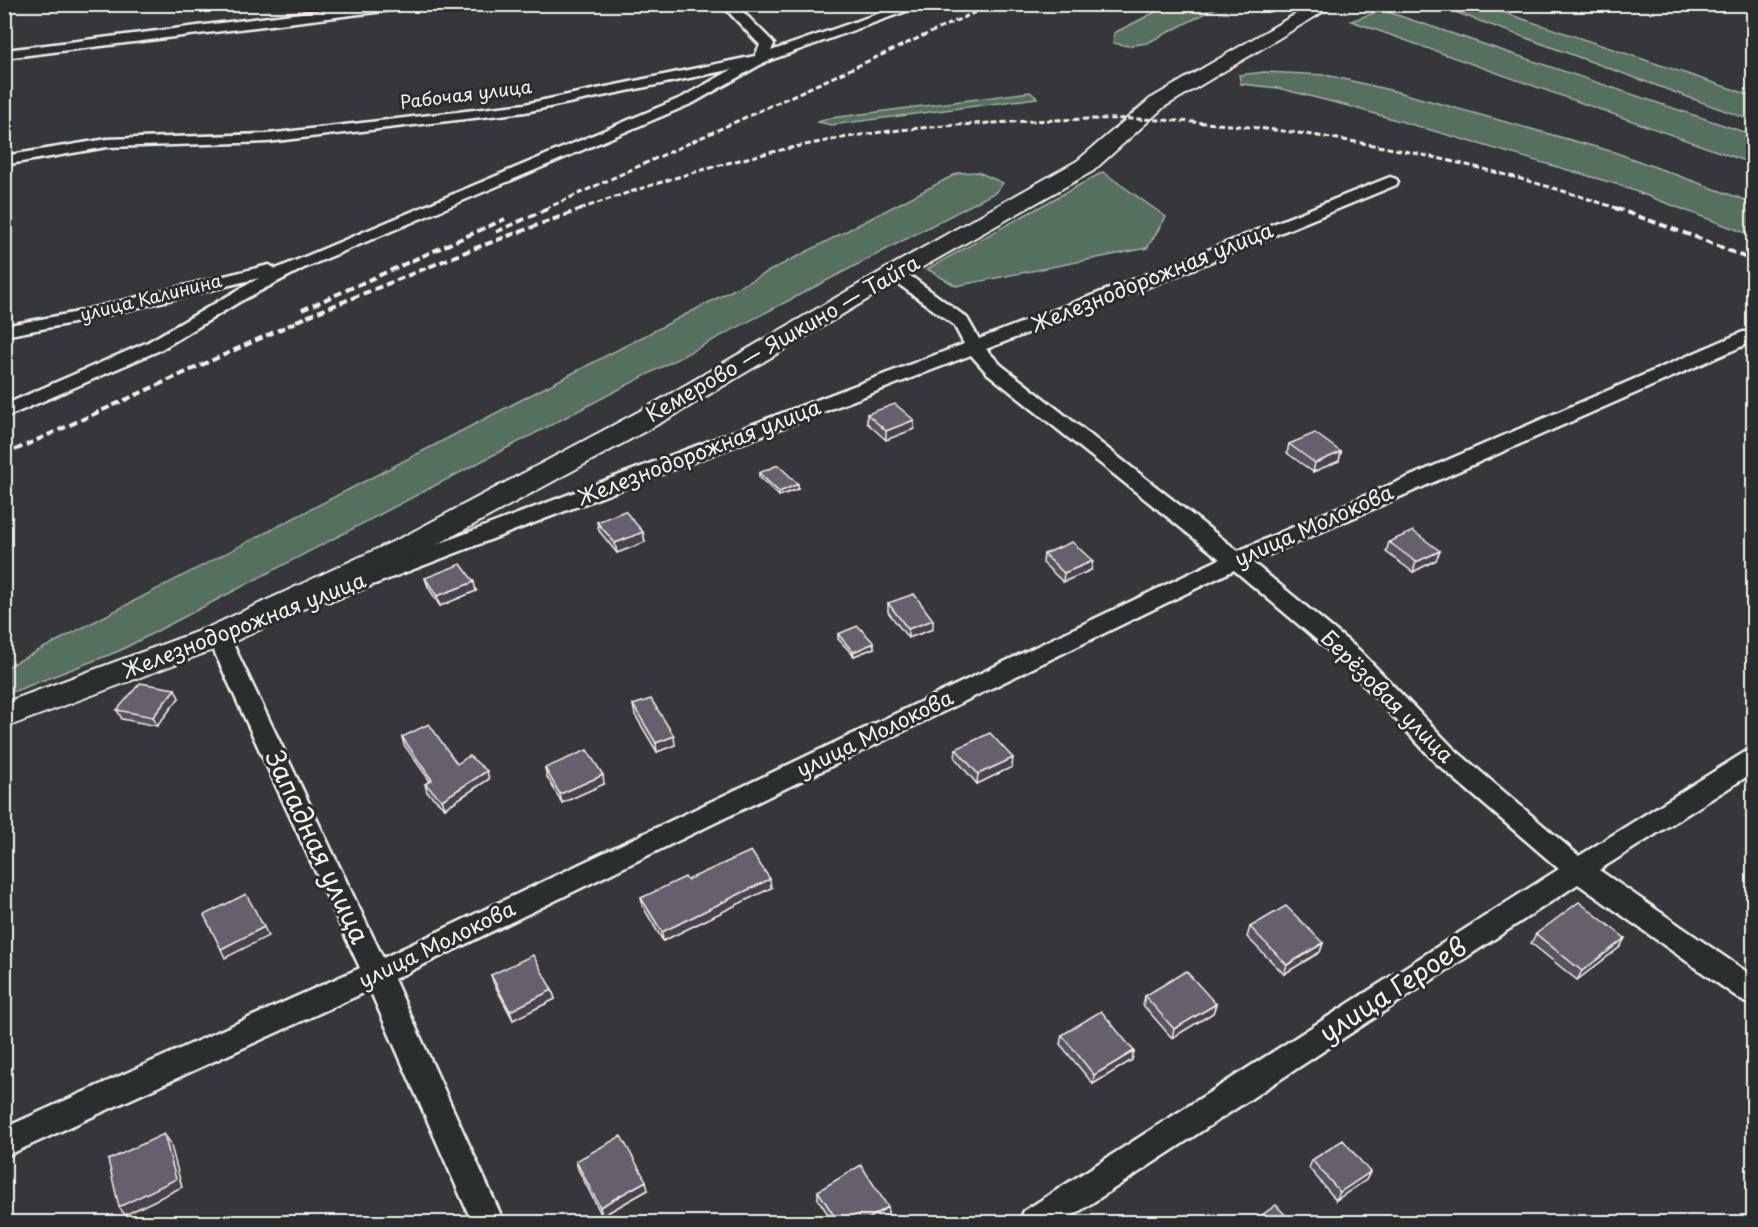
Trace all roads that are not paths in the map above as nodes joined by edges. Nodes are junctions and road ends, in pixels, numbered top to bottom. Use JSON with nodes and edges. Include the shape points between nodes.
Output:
{"nodes":[{"id":1,"x":408,"y":4,"type":"edge"},
{"id":2,"x":727,"y":4,"type":"edge"},
{"id":3,"x":920,"y":4,"type":"edge"},
{"id":4,"x":1327,"y":4,"type":"edge"},
{"id":5,"x":6,"y":54,"type":"dead end"},
{"id":6,"x":760,"y":59,"type":"junction"},
{"id":7,"x":4,"y":161,"type":"edge"},
{"id":8,"x":1390,"y":182,"type":"dead end"},
{"id":9,"x":298,"y":264,"type":"junction"},
{"id":10,"x":895,"y":273,"type":"junction"},
{"id":11,"x":4,"y":331,"type":"edge"},
{"id":12,"x":1749,"y":336,"type":"dead end"},
{"id":13,"x":975,"y":348,"type":"junction"},
{"id":14,"x":4,"y":412,"type":"edge"},
{"id":15,"x":1236,"y":560,"type":"junction"},
{"id":16,"x":218,"y":636,"type":"junction"},
{"id":17,"x":4,"y":716,"type":"edge"},
{"id":18,"x":1754,"y":759,"type":"edge"},
{"id":19,"x":1578,"y":870,"type":"junction"},
{"id":20,"x":377,"y":974,"type":"junction"},
{"id":21,"x":1754,"y":993,"type":"edge"},
{"id":22,"x":4,"y":1143,"type":"edge"},
{"id":23,"x":488,"y":1222,"type":"edge"},
{"id":24,"x":1035,"y":1222,"type":"edge"}],
"edges":[{"from":1,"to":5,"type":"street"},
{"from":2,"to":6,"type":"street","via":[[767,44]]},
{"from":3,"to":6,"type":"street","name":"Рабочая улица"},
{"from":4,"to":10,"type":"main road","name":"Кемерово — Яшкино — Тайга","via":[[1156,103],[1085,166]]},
{"from":6,"to":7,"type":"street","name":"Рабочая улица","via":[[525,108],[267,138],[107,143]]},
{"from":6,"to":9,"type":"street","via":[[688,100]]},
{"from":8,"to":13,"type":"street","name":"Железнодорожная улица"},
{"from":9,"to":11,"type":"street","name":"улица Калинина"},
{"from":9,"to":14,"type":"street","via":[[154,346]]},
{"from":10,"to":13,"type":"street","name":"Берёзовая улица","via":[[961,322]]},
{"from":10,"to":16,"type":"main road","name":"Кемерово — Яшкино — Тайга","via":[[663,410],[426,538]]},
{"from":12,"to":15,"type":"street","name":"улица Молокова"},
{"from":13,"to":15,"type":"street","name":"Берёзовая улица","via":[[994,369]]},
{"from":13,"to":16,"type":"street","name":"Железнодорожная улица"},
{"from":15,"to":19,"type":"street","name":"Берёзовая улица","via":[[1353,657],[1445,756]]},
{"from":15,"to":20,"type":"street","name":"улица Молокова"},
{"from":16,"to":17,"type":"main road","name":"Железнодорожная улица"},
{"from":16,"to":20,"type":"street","name":"Западная улица"},
{"from":18,"to":19,"type":"street","name":"улица Героев"},
{"from":19,"to":21,"type":"street","name":"Берёзовая улица"},
{"from":19,"to":24,"type":"street","name":"улица Героев"},
{"from":20,"to":22,"type":"street","name":"улица Молокова"},
{"from":20,"to":23,"type":"street","name":"Западная улица"}]}
